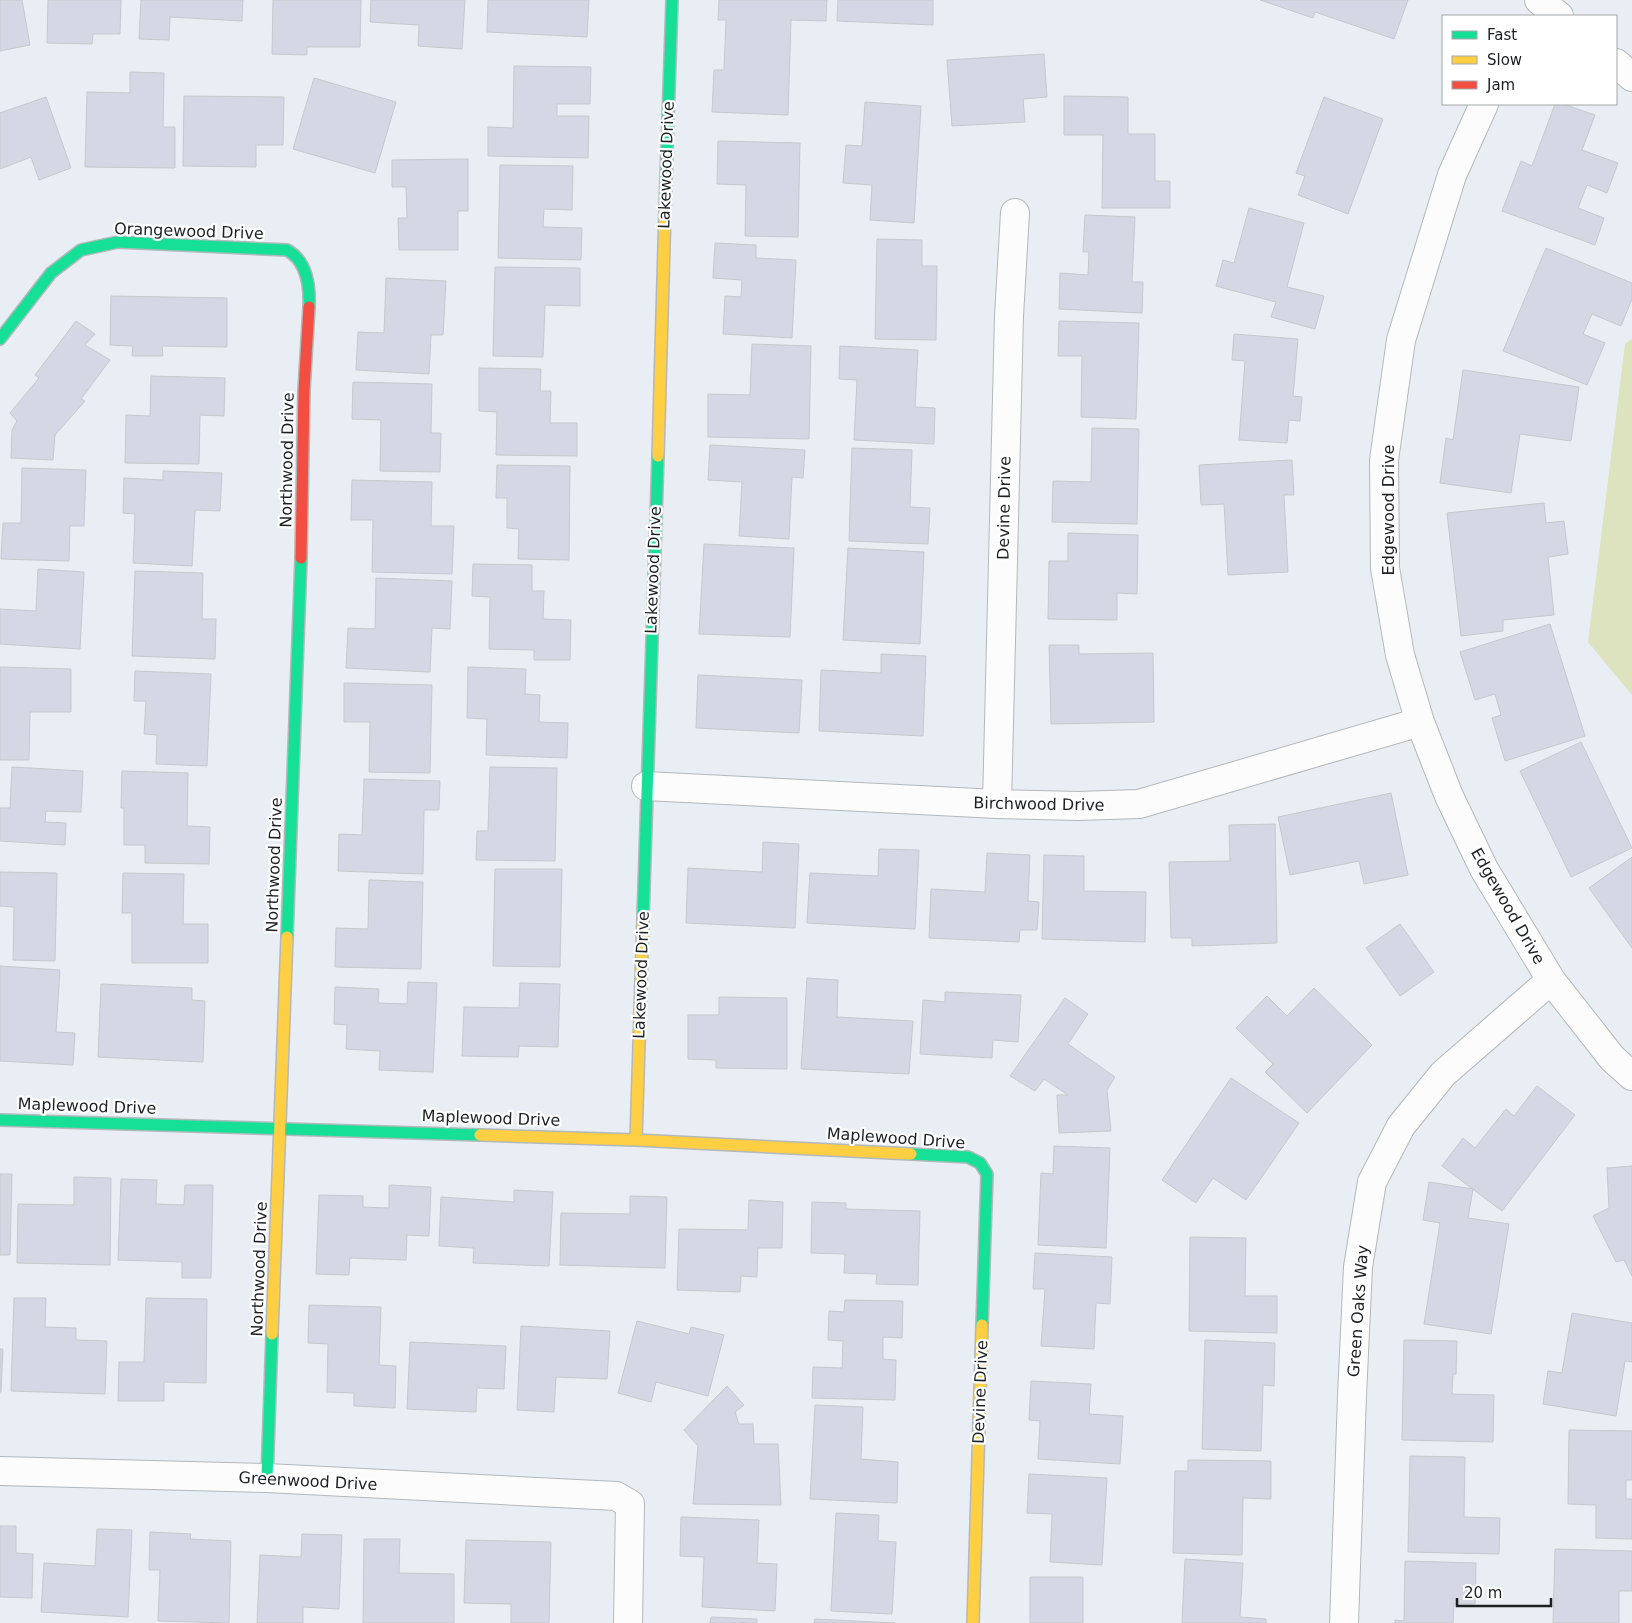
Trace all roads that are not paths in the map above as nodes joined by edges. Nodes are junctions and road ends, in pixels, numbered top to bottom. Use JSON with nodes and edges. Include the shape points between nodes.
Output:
{"nodes":[{"id":1,"x":672,"y":0,"type":"edge"},
{"id":2,"x":1530,"y":0,"type":"edge"},
{"id":3,"x":1539,"y":0,"type":"edge"},
{"id":4,"x":1523,"y":15,"type":"edge"},
{"id":5,"x":1558,"y":15,"type":"edge"},
{"id":6,"x":1617,"y":65,"type":"edge"},
{"id":7,"x":1632,"y":77,"type":"edge"},
{"id":8,"x":1484,"y":105,"type":"edge"},
{"id":9,"x":1014,"y":213,"type":"dead end"},
{"id":10,"x":296,"y":255,"type":"joint"},
{"id":11,"x":0,"y":339,"type":"edge"},
{"id":12,"x":1420,"y":722,"type":"junction"},
{"id":13,"x":646,"y":786,"type":"junction"},
{"id":14,"x":997,"y":804,"type":"junction"},
{"id":15,"x":1551,"y":980,"type":"junction"},
{"id":16,"x":1632,"y":1076,"type":"edge"},
{"id":17,"x":0,"y":1120,"type":"edge"},
{"id":18,"x":281,"y":1128,"type":"junction"},
{"id":19,"x":636,"y":1140,"type":"junction"},
{"id":20,"x":980,"y":1163,"type":"joint"},
{"id":21,"x":0,"y":1471,"type":"edge"},
{"id":22,"x":267,"y":1478,"type":"junction"},
{"id":23,"x":628,"y":1623,"type":"edge"},
{"id":24,"x":973,"y":1623,"type":"edge"},
{"id":25,"x":1344,"y":1623,"type":"edge"}],
"edges":[{"from":1,"to":13,"type":"street","name":"Lakewood Drive"},
{"from":2,"to":4,"type":"street"},
{"from":3,"to":5,"type":"street"},
{"from":6,"to":7,"type":"street"},
{"from":8,"to":12,"type":"street","name":"Edgewood Drive","via":[[1452,175],[1401,340],[1384,460],[1385,568],[1400,655]]},
{"from":9,"to":14,"type":"street","name":"Devine Drive"},
{"from":10,"to":11,"type":"street","name":"Orangewood Drive","via":[[287,250],[118,242],[80,250],[51,273]]},
{"from":10,"to":18,"type":"street","name":"Northwood Drive","via":[[303,266],[310,291],[304,390],[302,553]]},
{"from":12,"to":14,"type":"street","name":"Birchwood Drive","via":[[1139,804]]},
{"from":12,"to":15,"type":"street","name":"Edgewood Drive","via":[[1449,796],[1484,869]]},
{"from":13,"to":14,"type":"street","name":"Birchwood Drive"},
{"from":13,"to":19,"type":"street","name":"Lakewood Drive"},
{"from":15,"to":16,"type":"street","name":"Edgewood Drive","via":[[1612,1058]]},
{"from":15,"to":25,"type":"street","name":"Green Oaks Way","via":[[1443,1074],[1401,1126],[1372,1182],[1358,1267]]},
{"from":17,"to":18,"type":"street","name":"Maplewood Drive"},
{"from":18,"to":19,"type":"street","name":"Maplewood Drive"},
{"from":18,"to":22,"type":"street","name":"Northwood Drive"},
{"from":19,"to":20,"type":"street","name":"Maplewood Drive","via":[[968,1157]]},
{"from":20,"to":24,"type":"street","name":"Devine Drive","via":[[987,1174]]},
{"from":21,"to":22,"type":"street","name":"Greenwood Drive"},
{"from":22,"to":23,"type":"street","name":"Greenwood Drive","via":[[616,1496],[630,1504]]}]}
